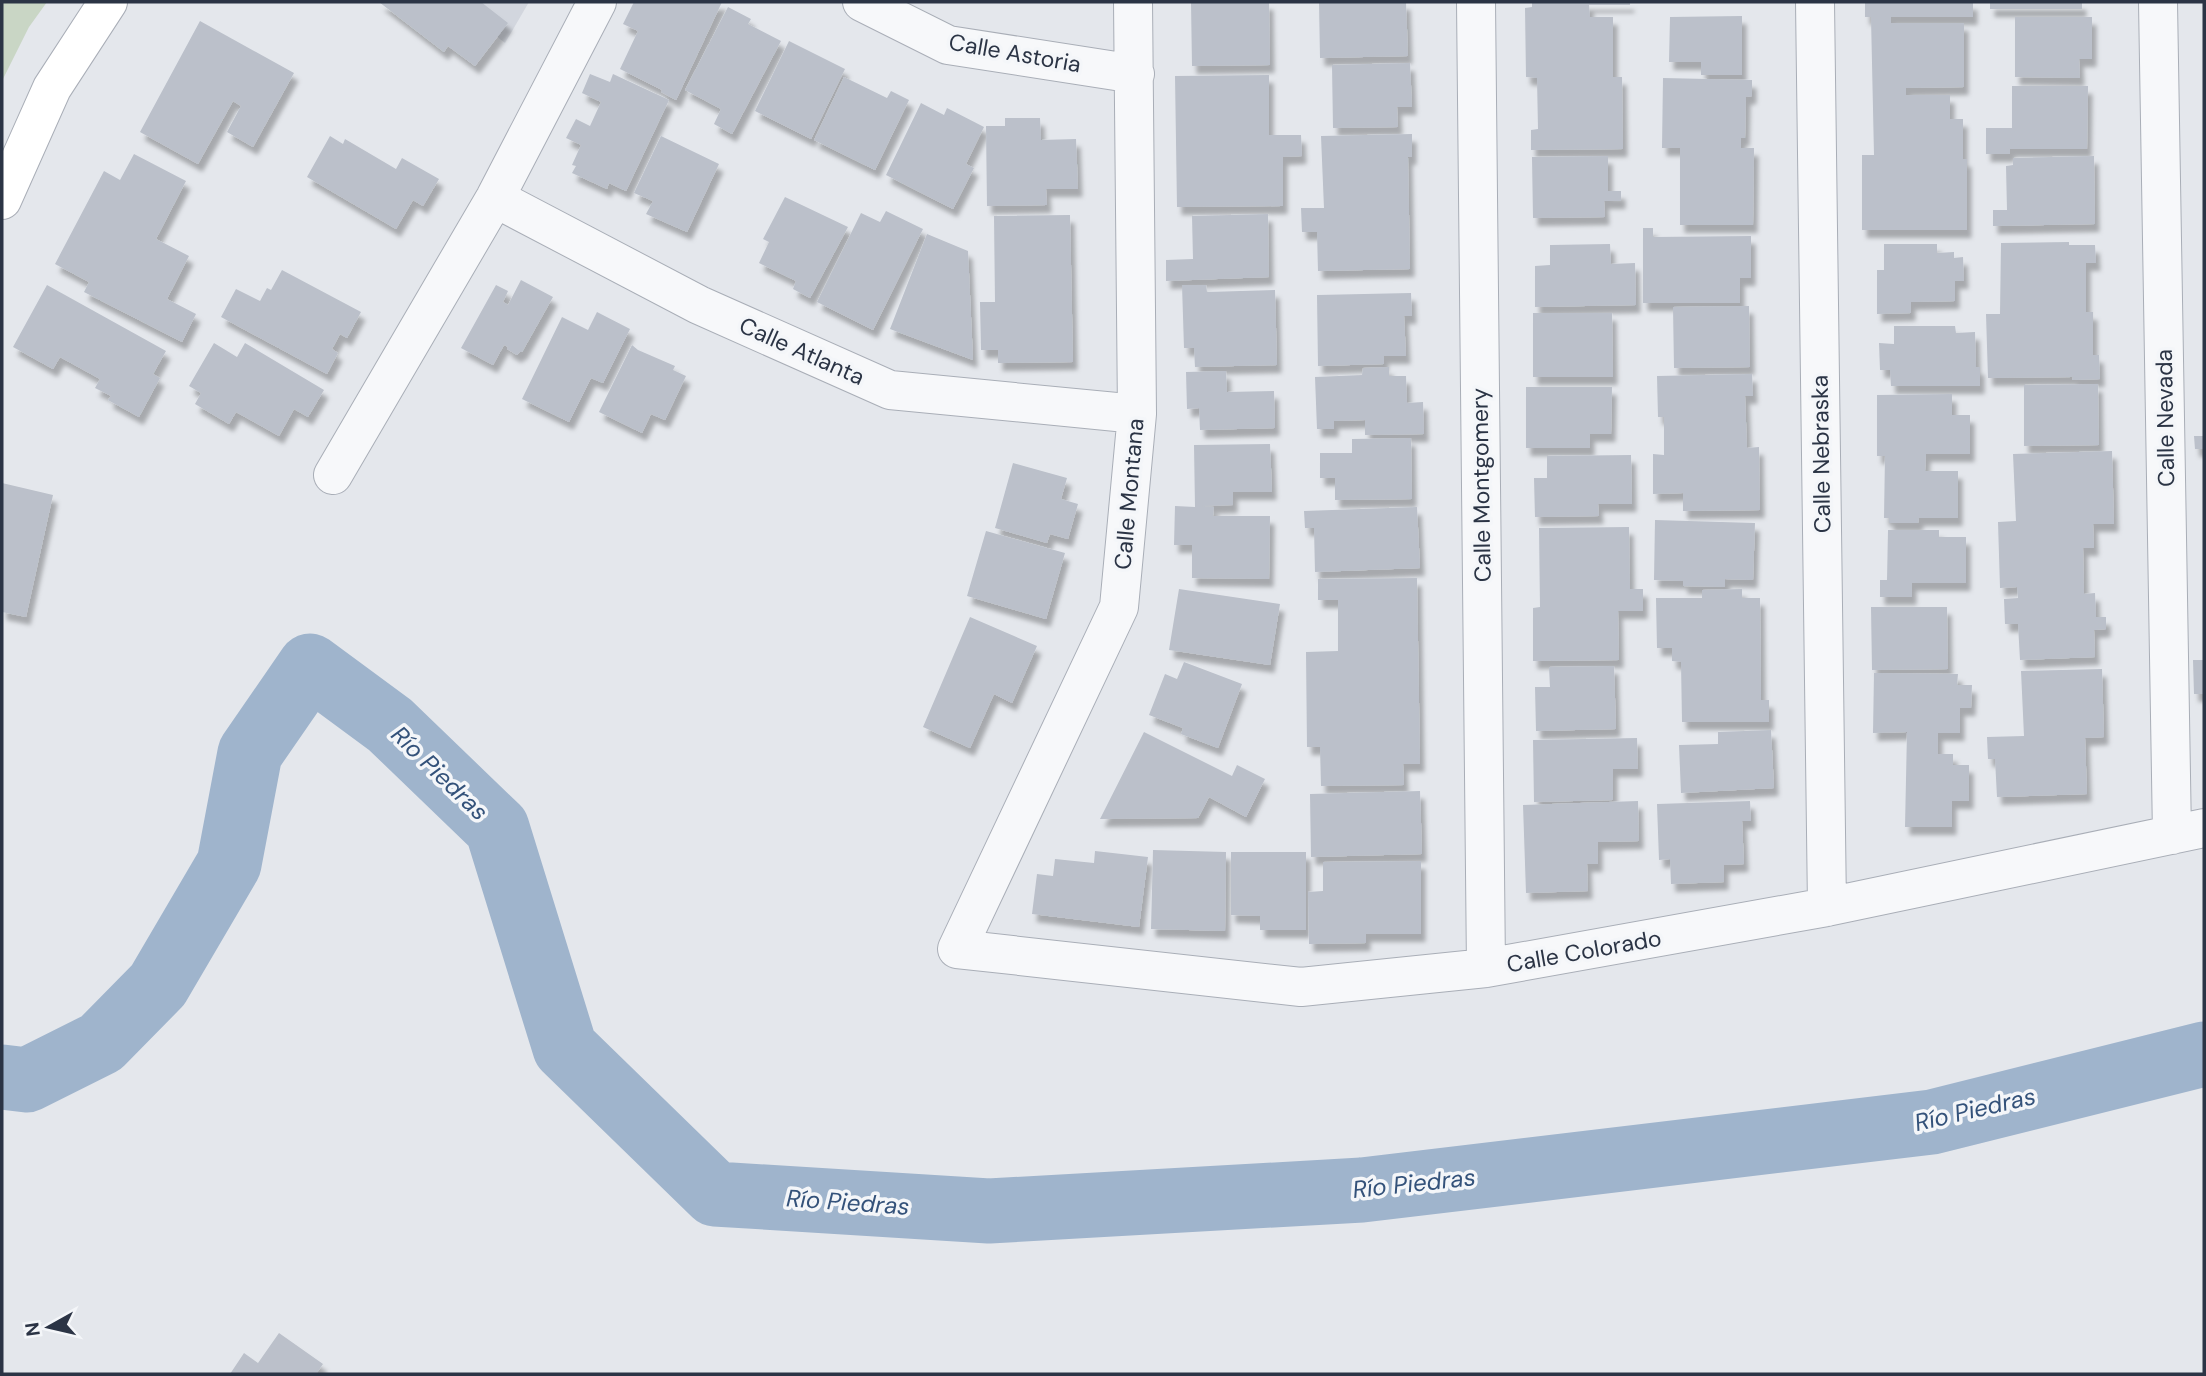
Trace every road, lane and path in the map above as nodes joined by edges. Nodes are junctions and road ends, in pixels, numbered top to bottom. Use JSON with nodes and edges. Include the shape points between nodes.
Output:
{"nodes":[{"id":1,"x":108,"y":2,"type":"edge"},
{"id":2,"x":597,"y":2,"type":"edge"},
{"id":3,"x":862,"y":2,"type":"edge"},
{"id":4,"x":1133,"y":2,"type":"edge"},
{"id":5,"x":1476,"y":2,"type":"edge"},
{"id":6,"x":1815,"y":2,"type":"edge"},
{"id":7,"x":2158,"y":2,"type":"edge"},
{"id":8,"x":1135,"y":74,"type":"junction"},
{"id":9,"x":495,"y":198,"type":"junction"},
{"id":10,"x":2,"y":201,"type":"edge"},
{"id":11,"x":1137,"y":414,"type":"junction"},
{"id":12,"x":333,"y":475,"type":"dead end"},
{"id":13,"x":2188,"y":832,"type":"edge"},
{"id":14,"x":1827,"y":907,"type":"junction"},
{"id":15,"x":957,"y":949,"type":"joint"},
{"id":16,"x":1486,"y":968,"type":"junction"}],
"edges":[{"from":1,"to":10,"type":"main road","via":[[52,88]]},
{"from":2,"to":9,"type":"street"},
{"from":3,"to":8,"type":"street","name":"Calle Astoria","via":[[948,45]]},
{"from":4,"to":8,"type":"street","name":"Calle Montana"},
{"from":5,"to":16,"type":"street","name":"Calle Montgomery"},
{"from":6,"to":14,"type":"street","name":"Calle Nebraska"},
{"from":7,"to":13,"type":"street","name":"Calle Nevada"},
{"from":8,"to":11,"type":"street","name":"Calle Montana"},
{"from":9,"to":11,"type":"street","name":"Calle Atlanta","via":[[699,305],[890,390]]},
{"from":9,"to":12,"type":"street"},
{"from":11,"to":15,"type":"street","name":"Calle Montana","via":[[1119,607]]},
{"from":13,"to":14,"type":"street","name":"Calle Colorado"},
{"from":14,"to":16,"type":"street","name":"Calle Colorado"},
{"from":15,"to":16,"type":"street","name":"Calle Colorado","via":[[1301,987]]}]}
